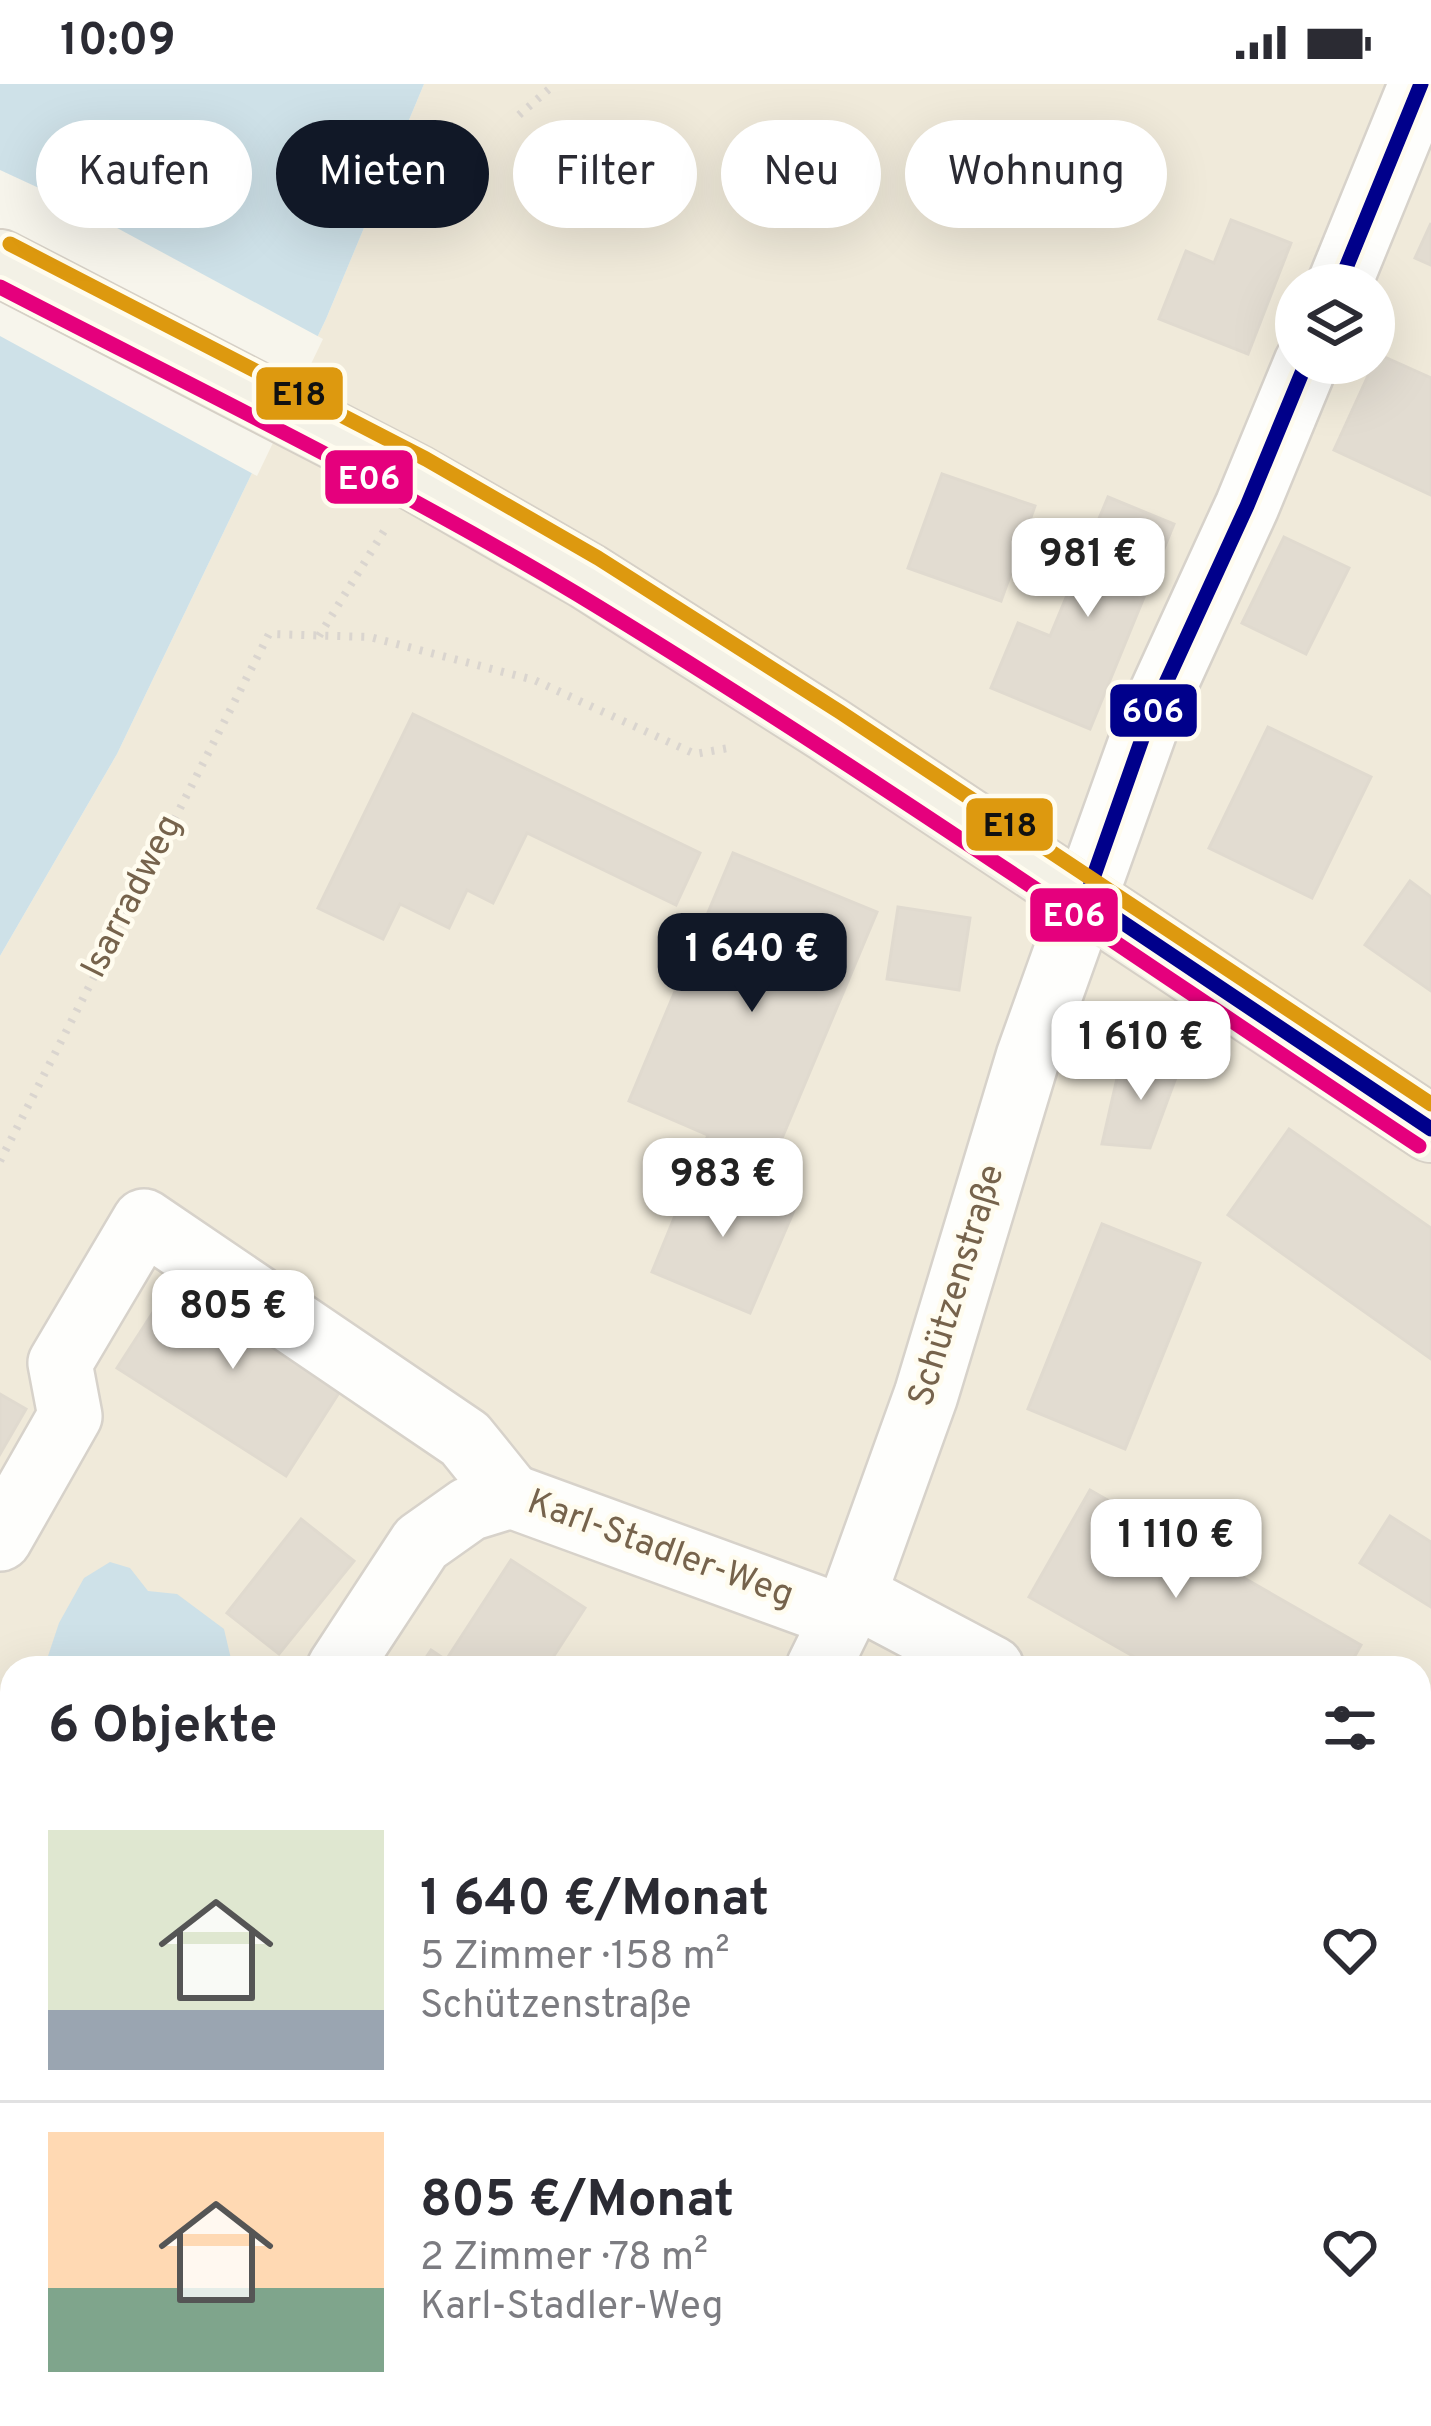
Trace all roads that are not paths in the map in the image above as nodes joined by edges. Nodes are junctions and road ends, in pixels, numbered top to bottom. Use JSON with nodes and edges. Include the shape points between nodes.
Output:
{"nodes":[{"id":1,"x":1421,"y":84,"type":"edge"},
{"id":2,"x":0,"y":263,"type":"edge"},
{"id":3,"x":1348,"y":264,"type":"edge"},
{"id":4,"x":1297,"y":384,"type":"edge"},
{"id":5,"x":1086,"y":898,"type":"junction"},
{"id":6,"x":1431,"y":1129,"type":"edge"},
{"id":7,"x":511,"y":1496,"type":"junction"},
{"id":8,"x":0,"y":1539,"type":"edge"},
{"id":9,"x":838,"y":1627,"type":"edge"},
{"id":10,"x":347,"y":1656,"type":"edge"},
{"id":11,"x":947,"y":1656,"type":"edge"}],
"edges":[{"from":1,"to":3,"type":"street"},
{"from":2,"to":5,"type":"main road","via":[[587,576]]},
{"from":4,"to":5,"type":"street","name":"Schützenstraße","via":[[1148,722]]},
{"from":5,"to":6,"type":"main road"},
{"from":5,"to":9,"type":"street","name":"Schützenstraße","via":[[1028,1057],[926,1395]]},
{"from":7,"to":8,"type":"street","via":[[465,1439],[144,1221],[60,1363],[70,1416]]},
{"from":7,"to":9,"type":"street","name":"Karl-Stadler-Weg"},
{"from":7,"to":10,"type":"street","name":"Karl-Stadler-Weg","via":[[469,1509],[422,1543]]},
{"from":9,"to":11,"type":"street","name":"Karl-Stadler-Weg"}]}
